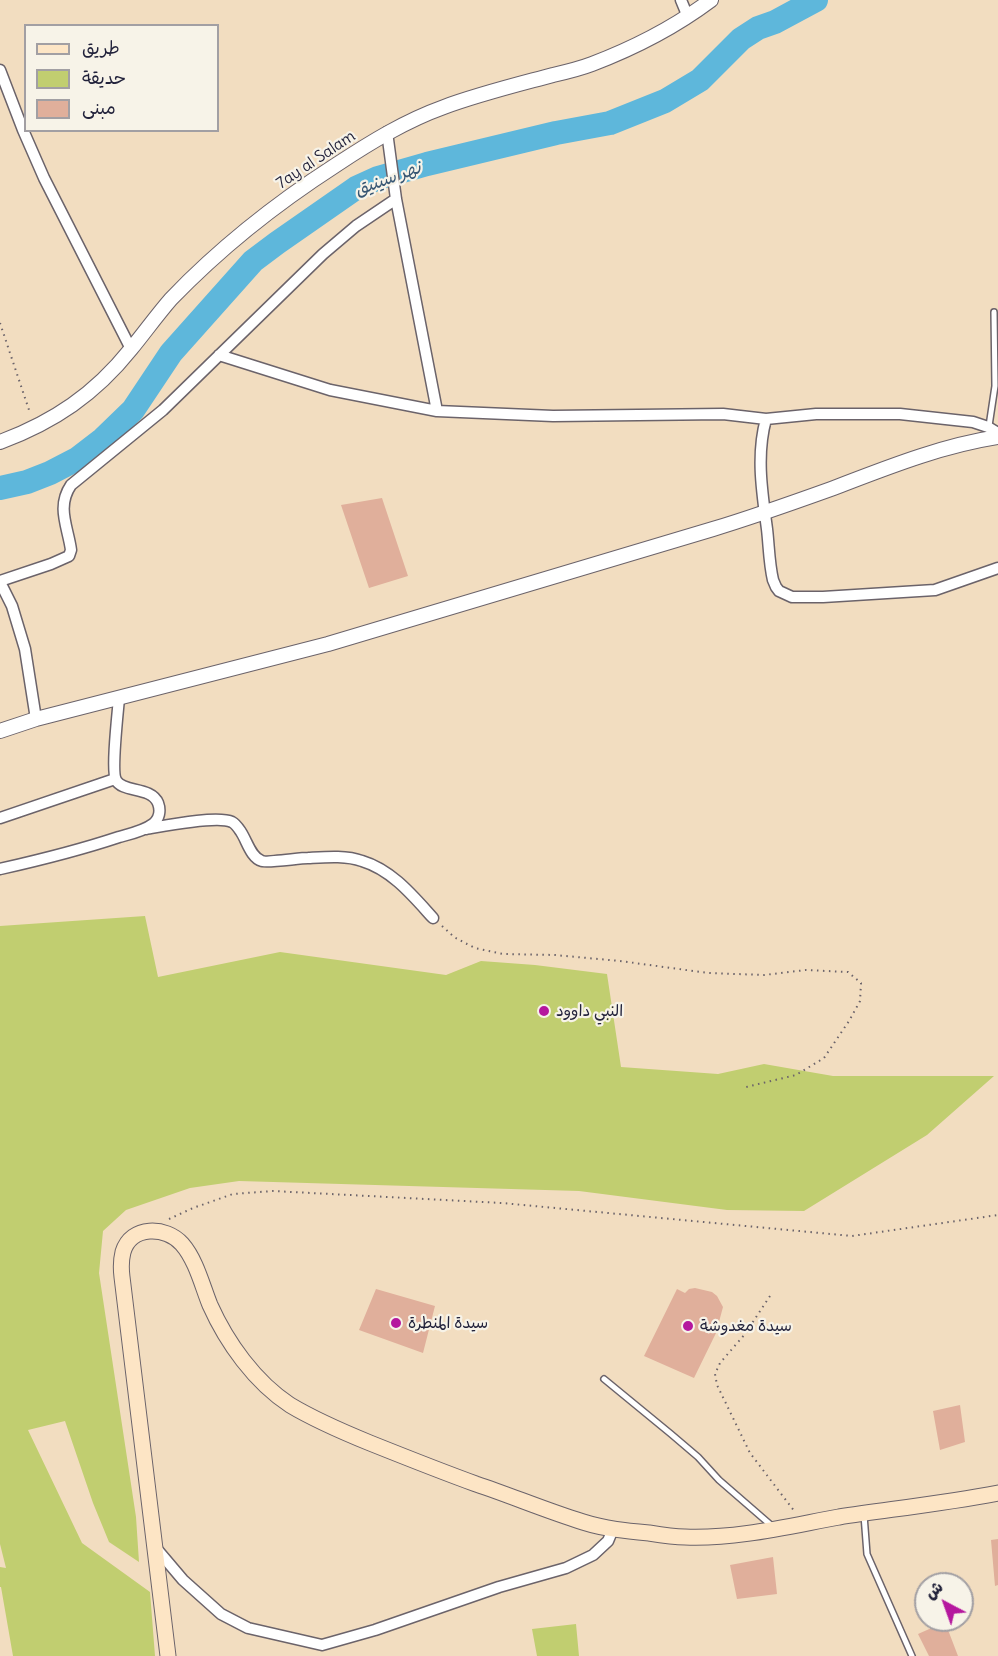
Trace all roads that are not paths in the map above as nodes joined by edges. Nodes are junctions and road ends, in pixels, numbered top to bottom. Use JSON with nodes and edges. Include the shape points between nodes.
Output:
{"nodes":[{"id":1,"x":681,"y":0,"type":"edge"},
{"id":2,"x":711,"y":0,"type":"edge"},
{"id":3,"x":688,"y":17,"type":"junction"},
{"id":4,"x":0,"y":70,"type":"edge"},
{"id":5,"x":387,"y":132,"type":"junction"},
{"id":6,"x":396,"y":199,"type":"junction"},
{"id":7,"x":994,"y":312,"type":"dead end"},
{"id":8,"x":131,"y":349,"type":"junction"},
{"id":9,"x":219,"y":355,"type":"junction"},
{"id":10,"x":437,"y":411,"type":"junction"},
{"id":11,"x":766,"y":418,"type":"junction"},
{"id":12,"x":995,"y":432,"type":"edge"},
{"id":13,"x":0,"y":442,"type":"edge"},
{"id":14,"x":764,"y":513,"type":"junction"},
{"id":15,"x":998,"y":568,"type":"edge"},
{"id":16,"x":0,"y":581,"type":"edge"},
{"id":17,"x":119,"y":698,"type":"junction"},
{"id":18,"x":36,"y":719,"type":"junction"},
{"id":19,"x":0,"y":730,"type":"edge"},
{"id":20,"x":115,"y":779,"type":"junction"},
{"id":21,"x":0,"y":818,"type":"edge"},
{"id":22,"x":146,"y":829,"type":"junction"},
{"id":23,"x":0,"y":869,"type":"edge"},
{"id":24,"x":433,"y":918,"type":"road end"},
{"id":25,"x":604,"y":1379,"type":"dead end"},
{"id":26,"x":998,"y":1493,"type":"edge"},
{"id":27,"x":864,"y":1513,"type":"junction"},
{"id":28,"x":613,"y":1529,"type":"junction"},
{"id":29,"x":776,"y":1529,"type":"junction"},
{"id":30,"x":155,"y":1547,"type":"junction"},
{"id":31,"x":323,"y":1651,"type":"edge"},
{"id":32,"x":168,"y":1656,"type":"edge"},
{"id":33,"x":912,"y":1656,"type":"edge"}],
"edges":[{"from":1,"to":3,"type":"street"},
{"from":2,"to":3,"type":"street","name":"7ay al Salam"},
{"from":3,"to":5,"type":"street","name":"7ay al Salam","via":[[591,64],[475,96]]},
{"from":4,"to":8,"type":"street","via":[[44,178]]},
{"from":5,"to":6,"type":"street"},
{"from":5,"to":8,"type":"street","name":"7ay al Salam","via":[[296,192],[237,238],[170,301]]},
{"from":6,"to":9,"type":"street","via":[[323,254]]},
{"from":6,"to":10,"type":"street"},
{"from":7,"to":12,"type":"lane"},
{"from":8,"to":13,"type":"street","name":"7ay al Salam","via":[[89,393],[64,411]]},
{"from":9,"to":10,"type":"street","via":[[330,390]]},
{"from":9,"to":16,"type":"street","via":[[163,410],[70,485],[63,499],[69,556]]},
{"from":10,"to":11,"type":"street","via":[[553,416],[723,414]]},
{"from":11,"to":12,"type":"street","via":[[900,414],[974,422]]},
{"from":11,"to":14,"type":"street","via":[[760,458]]},
{"from":12,"to":14,"type":"street"},
{"from":14,"to":15,"type":"street","via":[[773,580],[779,591],[792,597],[935,590]]},
{"from":14,"to":17,"type":"street","via":[[328,644]]},
{"from":16,"to":18,"type":"street","via":[[22,638]]},
{"from":17,"to":18,"type":"street"},
{"from":17,"to":20,"type":"street"},
{"from":18,"to":19,"type":"street"},
{"from":20,"to":21,"type":"street"},
{"from":20,"to":22,"type":"street","via":[[142,791],[159,805],[158,820]]},
{"from":22,"to":23,"type":"street"},
{"from":22,"to":24,"type":"street","via":[[226,821],[237,827],[254,855],[265,862],[309,858],[361,860],[385,871]]},
{"from":25,"to":29,"type":"lane"},
{"from":26,"to":27,"type":"main road"},
{"from":27,"to":29,"type":"main road"},
{"from":27,"to":33,"type":"lane","via":[[867,1554]]},
{"from":28,"to":29,"type":"main road","via":[[685,1538]]},
{"from":28,"to":30,"type":"main road","via":[[423,1465],[289,1404],[269,1388],[231,1344],[183,1245],[167,1233],[147,1230],[128,1242],[121,1261]]},
{"from":28,"to":31,"type":"street","via":[[608,1541],[593,1555],[566,1568],[499,1587]]},
{"from":30,"to":31,"type":"street","via":[[183,1580],[221,1614],[248,1628]]},
{"from":30,"to":32,"type":"main road"}]}
